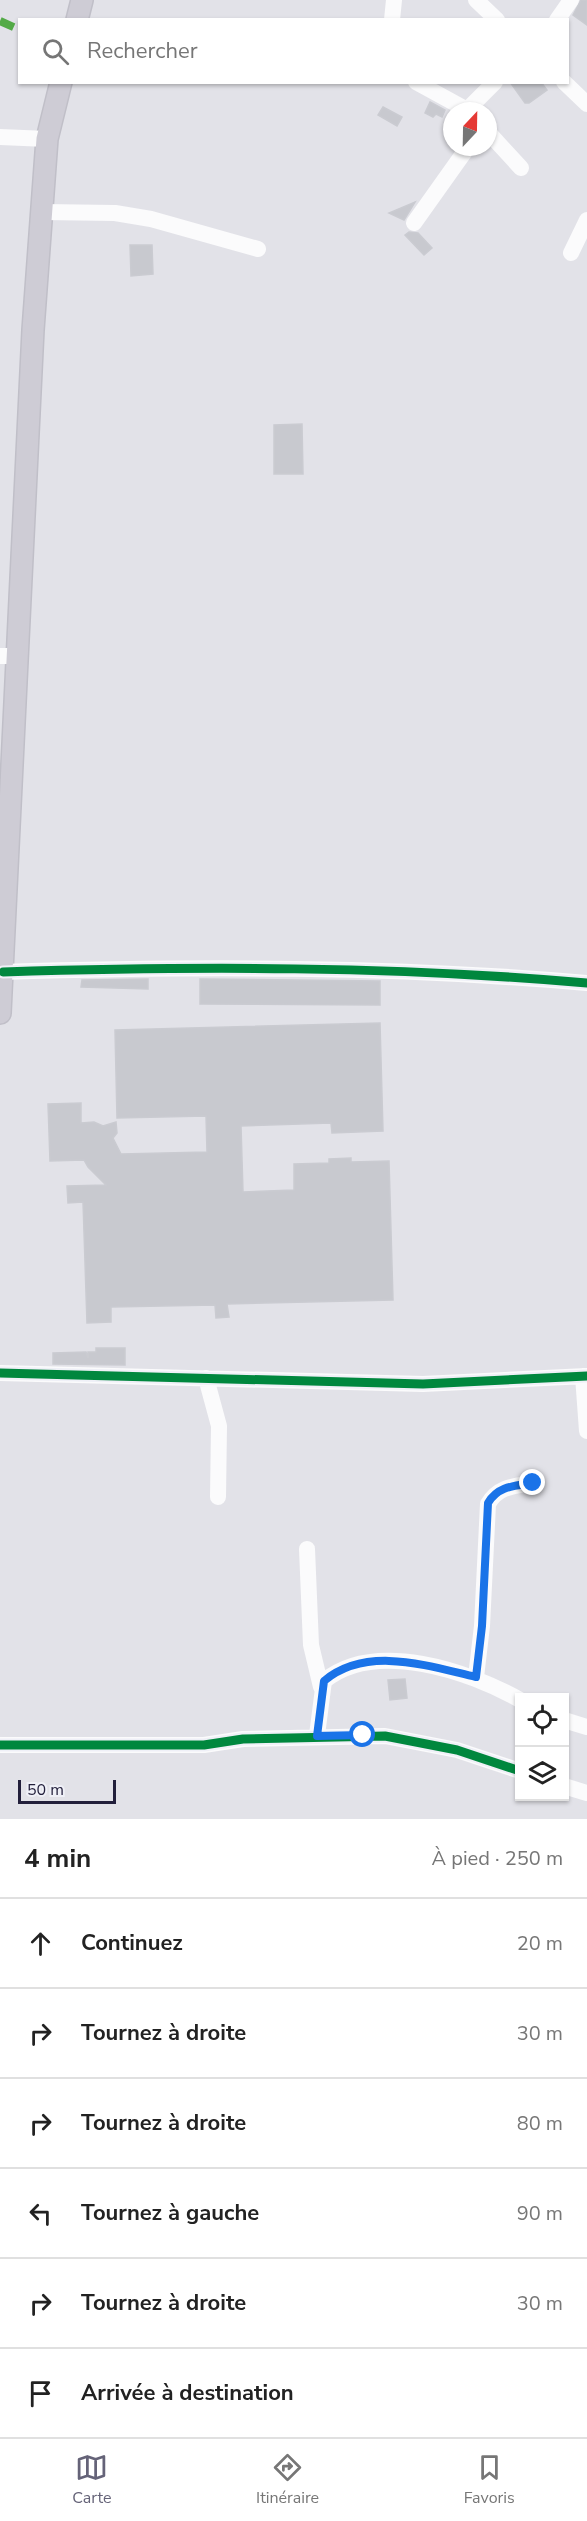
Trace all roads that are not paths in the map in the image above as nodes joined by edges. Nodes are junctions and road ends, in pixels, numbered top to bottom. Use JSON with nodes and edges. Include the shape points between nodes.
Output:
{"nodes":[{"id":1,"x":82,"y":0,"type":"edge"},
{"id":2,"x":394,"y":0,"type":"edge"},
{"id":3,"x":476,"y":0,"type":"edge"},
{"id":4,"x":571,"y":0,"type":"edge"},
{"id":5,"x":78,"y":18,"type":"edge"},
{"id":6,"x":392,"y":18,"type":"edge"},
{"id":7,"x":495,"y":18,"type":"edge"},
{"id":8,"x":558,"y":18,"type":"edge"},
{"id":9,"x":61,"y":84,"type":"edge"},
{"id":10,"x":420,"y":84,"type":"edge"},
{"id":11,"x":493,"y":84,"type":"edge"},
{"id":12,"x":566,"y":84,"type":"edge"},
{"id":13,"x":453,"y":102,"type":"edge"},
{"id":14,"x":476,"y":102,"type":"edge"},
{"id":15,"x":587,"y":104,"type":"edge"},
{"id":16,"x":0,"y":137,"type":"edge"},
{"id":17,"x":47,"y":139,"type":"junction"},
{"id":18,"x":497,"y":142,"type":"edge"},
{"id":19,"x":462,"y":156,"type":"edge"},
{"id":20,"x":521,"y":168,"type":"dead end"},
{"id":21,"x":42,"y":212,"type":"junction"},
{"id":22,"x":587,"y":220,"type":"edge"},
{"id":23,"x":414,"y":223,"type":"dead end"},
{"id":24,"x":258,"y":249,"type":"dead end"},
{"id":25,"x":572,"y":253,"type":"dead end"},
{"id":26,"x":9,"y":656,"type":"edge"},
{"id":27,"x":3,"y":972,"type":"junction"},
{"id":28,"x":587,"y":983,"type":"edge"},
{"id":29,"x":0,"y":1013,"type":"edge"},
{"id":30,"x":0,"y":1373,"type":"edge"},
{"id":31,"x":585,"y":1376,"type":"edge"},
{"id":32,"x":206,"y":1378,"type":"junction"},
{"id":33,"x":587,"y":1431,"type":"edge"},
{"id":34,"x":533,"y":1483,"type":"dead end"},
{"id":35,"x":218,"y":1497,"type":"dead end"},
{"id":36,"x":307,"y":1549,"type":"dead end"},
{"id":37,"x":476,"y":1677,"type":"junction"},
{"id":38,"x":321,"y":1687,"type":"junction"},
{"id":39,"x":515,"y":1698,"type":"edge"},
{"id":40,"x":569,"y":1722,"type":"edge"},
{"id":41,"x":587,"y":1727,"type":"edge"},
{"id":42,"x":317,"y":1736,"type":"junction"},
{"id":43,"x":0,"y":1745,"type":"edge"},
{"id":44,"x":515,"y":1770,"type":"edge"},
{"id":45,"x":569,"y":1788,"type":"edge"},
{"id":46,"x":587,"y":1794,"type":"edge"}],
"edges":[{"from":1,"to":5,"type":"main road"},
{"from":2,"to":6,"type":"street"},
{"from":3,"to":7,"type":"street"},
{"from":4,"to":8,"type":"street"},
{"from":9,"to":17,"type":"main road"},
{"from":10,"to":13,"type":"street"},
{"from":11,"to":14,"type":"street"},
{"from":12,"to":15,"type":"street"},
{"from":16,"to":17,"type":"street"},
{"from":17,"to":21,"type":"main road"},
{"from":18,"to":20,"type":"street"},
{"from":19,"to":23,"type":"street"},
{"from":21,"to":24,"type":"street","via":[[115,213],[151,219]]},
{"from":21,"to":26,"type":"main road"},
{"from":22,"to":25,"type":"street"},
{"from":26,"to":27,"type":"main road"},
{"from":27,"to":28,"type":"street","via":[[193,966],[514,976]]},
{"from":27,"to":29,"type":"main road"},
{"from":30,"to":32,"type":"street"},
{"from":31,"to":32,"type":"street","via":[[423,1384]]},
{"from":31,"to":33,"type":"street"},
{"from":32,"to":35,"type":"street","via":[[219,1426]]},
{"from":34,"to":37,"type":"street","via":[[505,1488],[494,1493],[488,1503]]},
{"from":36,"to":38,"type":"street","via":[[311,1645]]},
{"from":37,"to":38,"type":"street","via":[[398,1660],[376,1661],[342,1670]]},
{"from":37,"to":39,"type":"street"},
{"from":38,"to":42,"type":"street"},
{"from":40,"to":41,"type":"street"},
{"from":42,"to":43,"type":"street","via":[[204,1745]]},
{"from":42,"to":44,"type":"street","via":[[416,1740]]},
{"from":45,"to":46,"type":"street"}]}
